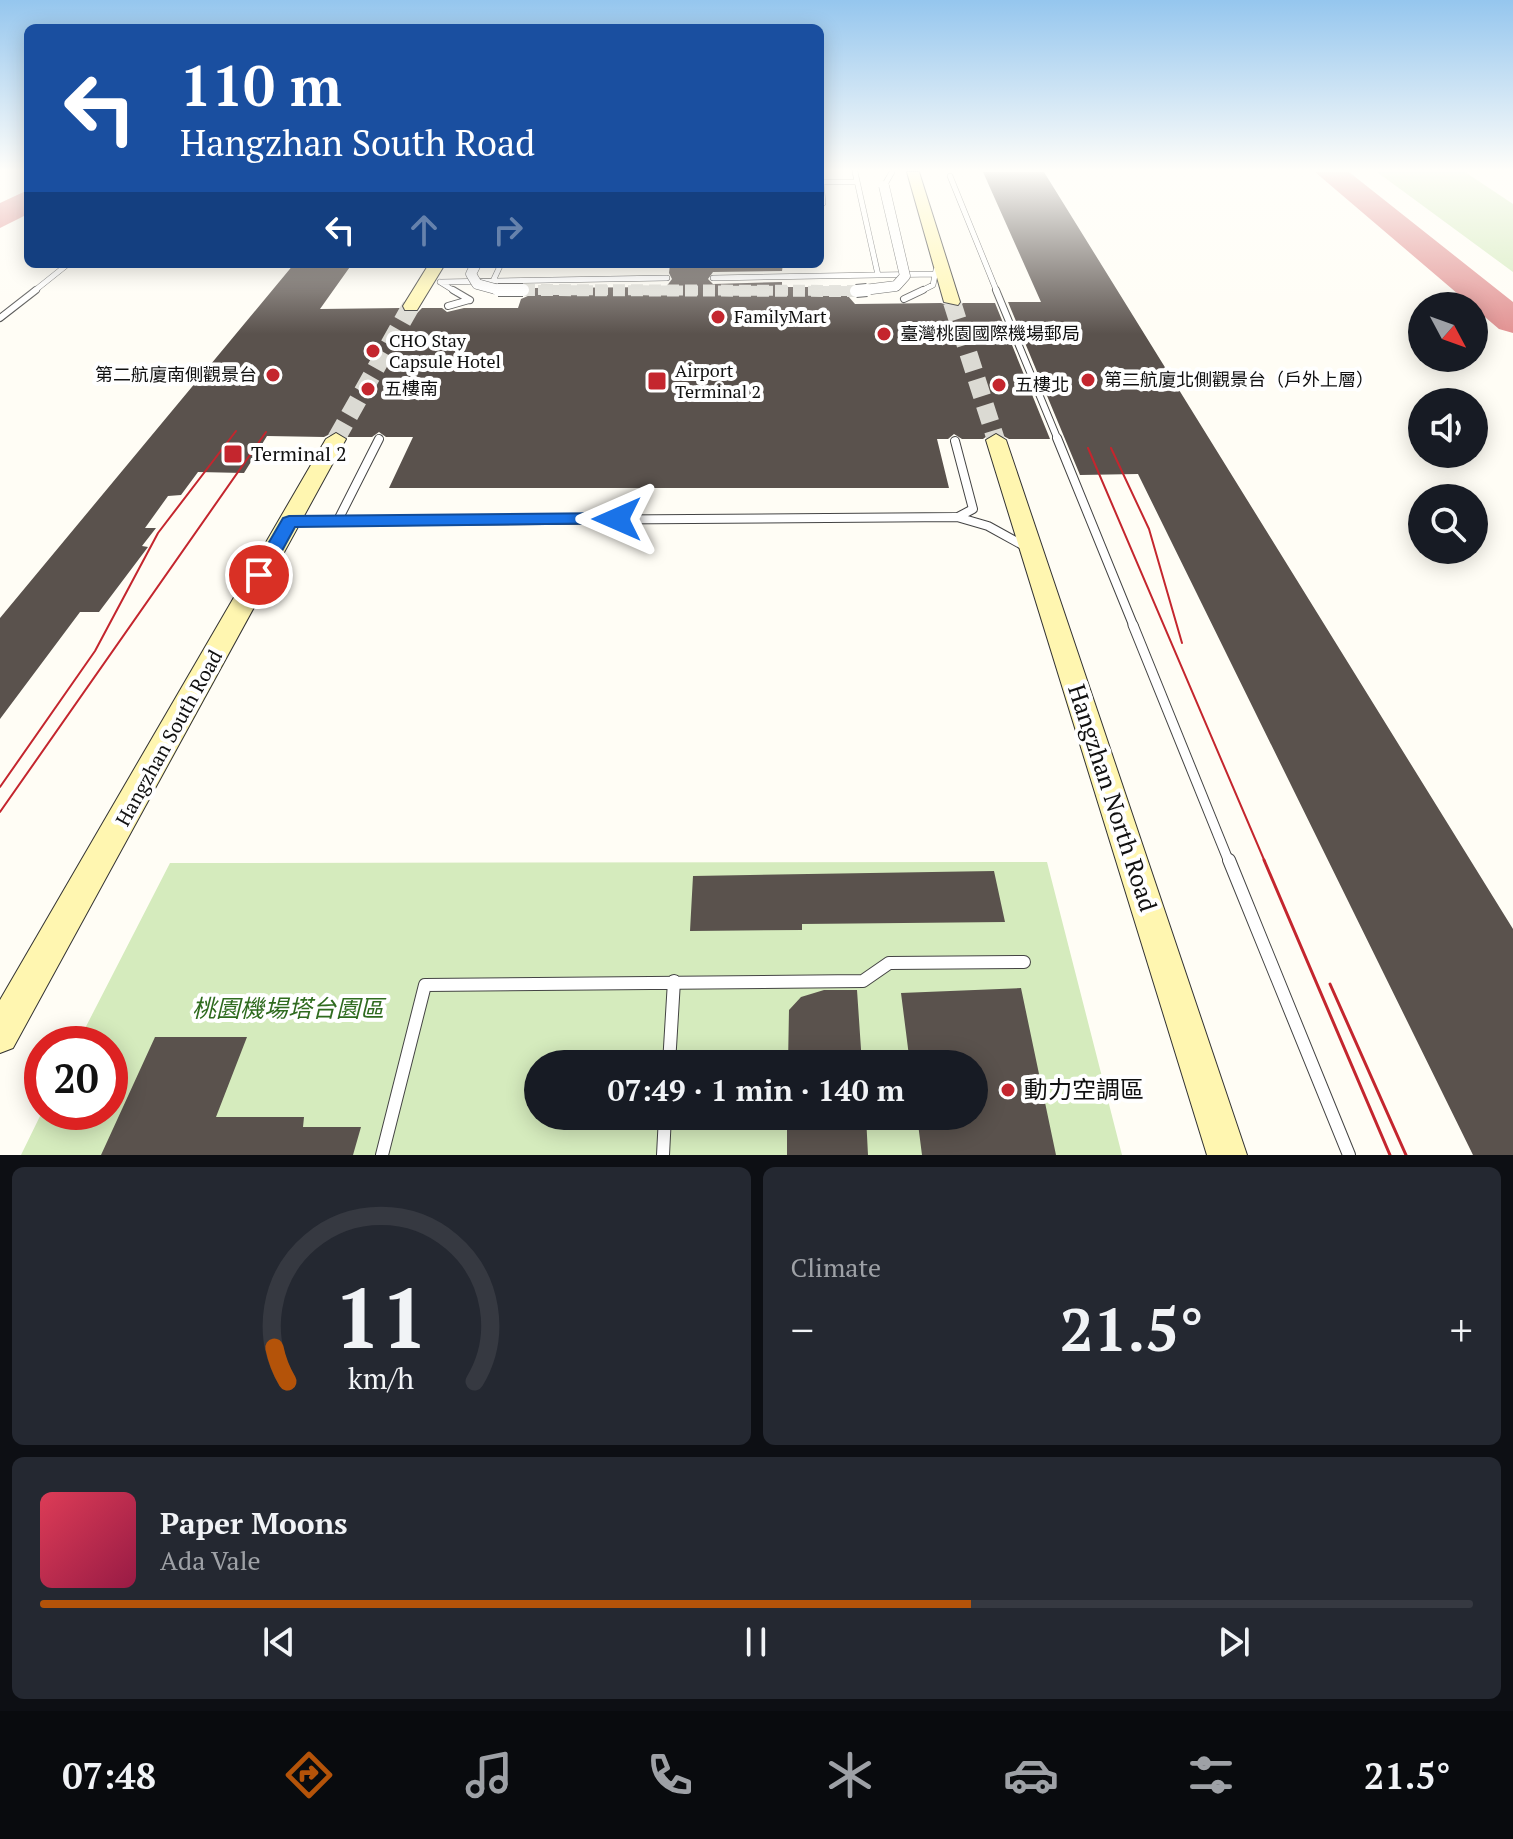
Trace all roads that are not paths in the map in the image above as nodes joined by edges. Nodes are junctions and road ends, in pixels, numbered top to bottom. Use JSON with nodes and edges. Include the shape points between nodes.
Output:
{"nodes":[{"id":1,"x":867,"y":226,"type":"edge"},
{"id":2,"x":893,"y":226,"type":"edge"},
{"id":3,"x":926,"y":226,"type":"edge"},
{"id":4,"x":970,"y":226,"type":"edge"},
{"id":5,"x":63,"y":268,"type":"edge"},
{"id":6,"x":435,"y":268,"type":"edge"},
{"id":7,"x":438,"y":268,"type":"edge"},
{"id":8,"x":474,"y":268,"type":"edge"},
{"id":9,"x":499,"y":268,"type":"edge"},
{"id":10,"x":937,"y":268,"type":"junction"},
{"id":11,"x":878,"y":275,"type":"junction"},
{"id":12,"x":667,"y":278,"type":"dead end"},
{"id":13,"x":713,"y":278,"type":"dead end"},
{"id":14,"x":493,"y":281,"type":"junction"},
{"id":15,"x":440,"y":282,"type":"junction"},
{"id":16,"x":523,"y":290,"type":"tunnel mouth"},
{"id":17,"x":856,"y":291,"type":"tunnel mouth"},
{"id":18,"x":906,"y":301,"type":"dead end"},
{"id":19,"x":952,"y":302,"type":"tunnel mouth"},
{"id":20,"x":411,"y":306,"type":"tunnel mouth"},
{"id":21,"x":448,"y":306,"type":"dead end"},
{"id":22,"x":0,"y":318,"type":"edge"},
{"id":23,"x":336,"y":439,"type":"tunnel mouth"},
{"id":24,"x":379,"y":439,"type":"dead end"},
{"id":25,"x":996,"y":440,"type":"tunnel mouth"},
{"id":26,"x":955,"y":441,"type":"dead end"},
{"id":27,"x":957,"y":517,"type":"junction"},
{"id":28,"x":338,"y":520,"type":"junction"},
{"id":29,"x":289,"y":522,"type":"junction"},
{"id":30,"x":1032,"y":551,"type":"junction"},
{"id":31,"x":1024,"y":962,"type":"dead end"},
{"id":32,"x":674,"y":981,"type":"junction"},
{"id":33,"x":0,"y":1035,"type":"edge"},
{"id":34,"x":670,"y":1050,"type":"edge"},
{"id":35,"x":664,"y":1130,"type":"edge"},
{"id":36,"x":382,"y":1155,"type":"edge"},
{"id":37,"x":663,"y":1155,"type":"edge"},
{"id":38,"x":1227,"y":1155,"type":"edge"},
{"id":39,"x":1349,"y":1155,"type":"edge"}],
"edges":[{"from":1,"to":11,"type":"lane"},
{"from":2,"to":17,"type":"street","bridge":true,"via":[[905,276],[896,286]]},
{"from":3,"to":10,"type":"street"},
{"from":4,"to":39,"type":"lane"},
{"from":5,"to":22,"type":"lane"},
{"from":6,"to":20,"type":"street"},
{"from":7,"to":15,"type":"lane"},
{"from":8,"to":16,"type":"street","bridge":true,"via":[[471,274],[477,284]]},
{"from":9,"to":14,"type":"lane"},
{"from":10,"to":11,"type":"lane"},
{"from":10,"to":18,"type":"lane","via":[[933,285]]},
{"from":10,"to":19,"type":"street"},
{"from":11,"to":13,"type":"lane"},
{"from":12,"to":14,"type":"lane"},
{"from":14,"to":15,"type":"lane"},
{"from":15,"to":21,"type":"lane","via":[[470,300]]},
{"from":23,"to":29,"type":"street","name":"Hangzhan South Road"},
{"from":24,"to":28,"type":"lane"},
{"from":25,"to":30,"type":"street","name":"Hangzhan North Road"},
{"from":26,"to":27,"type":"lane","via":[[973,509]]},
{"from":27,"to":28,"type":"lane"},
{"from":27,"to":30,"type":"lane","via":[[988,526]]},
{"from":28,"to":29,"type":"lane"},
{"from":29,"to":33,"type":"street","name":"Hangzhan South Road"},
{"from":30,"to":38,"type":"street","name":"Hangzhan North Road"},
{"from":31,"to":32,"type":"lane","via":[[889,963],[863,981]]},
{"from":32,"to":34,"type":"lane"},
{"from":32,"to":36,"type":"lane","via":[[425,985]]},
{"from":35,"to":37,"type":"lane"}]}
